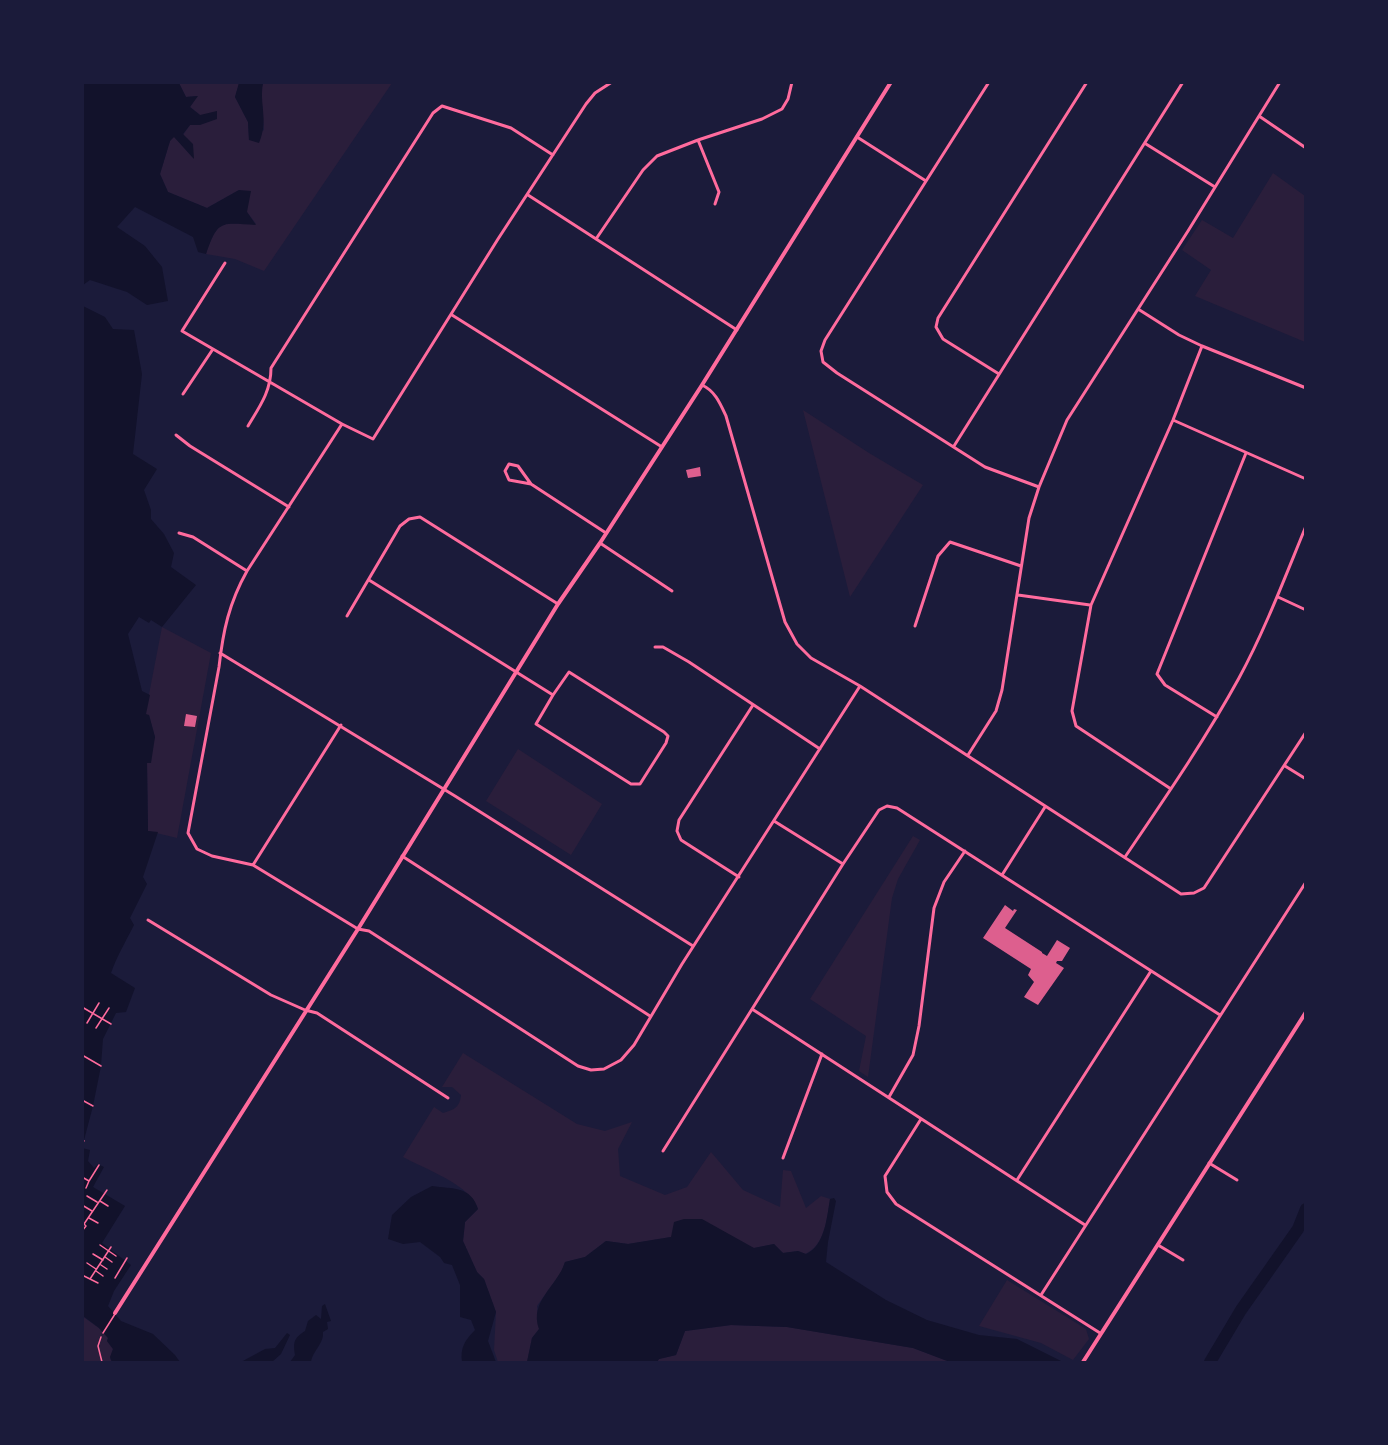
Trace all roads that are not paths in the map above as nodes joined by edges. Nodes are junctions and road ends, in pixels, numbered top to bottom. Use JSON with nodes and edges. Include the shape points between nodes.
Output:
{"nodes":[{"id":1,"x":612,"y":82,"type":"edge"},
{"id":2,"x":792,"y":82,"type":"edge"},
{"id":3,"x":891,"y":82,"type":"edge"},
{"id":4,"x":989,"y":82,"type":"edge"},
{"id":5,"x":1087,"y":82,"type":"edge"},
{"id":6,"x":1183,"y":82,"type":"edge"},
{"id":7,"x":1280,"y":82,"type":"edge"},
{"id":8,"x":1259,"y":116,"type":"junction"},
{"id":9,"x":856,"y":137,"type":"junction"},
{"id":10,"x":698,"y":140,"type":"junction"},
{"id":11,"x":1146,"y":144,"type":"junction"},
{"id":12,"x":1305,"y":148,"type":"edge"},
{"id":13,"x":553,"y":155,"type":"junction"},
{"id":14,"x":926,"y":181,"type":"junction"},
{"id":15,"x":1215,"y":187,"type":"junction"},
{"id":16,"x":528,"y":195,"type":"junction"},
{"id":17,"x":715,"y":204,"type":"dead end"},
{"id":18,"x":596,"y":239,"type":"junction"},
{"id":19,"x":225,"y":263,"type":"dead end"},
{"id":20,"x":1138,"y":309,"type":"junction"},
{"id":21,"x":452,"y":315,"type":"junction"},
{"id":22,"x":737,"y":330,"type":"junction"},
{"id":23,"x":1203,"y":346,"type":"junction"},
{"id":24,"x":213,"y":349,"type":"junction"},
{"id":25,"x":999,"y":374,"type":"junction"},
{"id":26,"x":271,"y":381,"type":"junction"},
{"id":27,"x":702,"y":386,"type":"junction"},
{"id":28,"x":1305,"y":388,"type":"edge"},
{"id":29,"x":183,"y":394,"type":"dead end"},
{"id":30,"x":1173,"y":420,"type":"junction"},
{"id":31,"x":342,"y":424,"type":"junction"},
{"id":32,"x":248,"y":426,"type":"dead end"},
{"id":33,"x":176,"y":435,"type":"dead end"},
{"id":34,"x":954,"y":446,"type":"junction"},
{"id":35,"x":662,"y":447,"type":"junction"},
{"id":36,"x":1246,"y":453,"type":"junction"},
{"id":37,"x":1305,"y":479,"type":"edge"},
{"id":38,"x":531,"y":484,"type":"junction"},
{"id":39,"x":1039,"y":487,"type":"junction"},
{"id":40,"x":289,"y":507,"type":"junction"},
{"id":41,"x":1305,"y":526,"type":"edge"},
{"id":42,"x":179,"y":533,"type":"dead end"},
{"id":43,"x":606,"y":533,"type":"junction"},
{"id":44,"x":600,"y":543,"type":"junction"},
{"id":45,"x":1021,"y":566,"type":"junction"},
{"id":46,"x":247,"y":571,"type":"junction"},
{"id":47,"x":369,"y":580,"type":"junction"},
{"id":48,"x":672,"y":591,"type":"dead end"},
{"id":49,"x":1018,"y":595,"type":"junction"},
{"id":50,"x":1278,"y":597,"type":"junction"},
{"id":51,"x":558,"y":604,"type":"junction"},
{"id":52,"x":1091,"y":605,"type":"junction"},
{"id":53,"x":1305,"y":610,"type":"edge"},
{"id":54,"x":347,"y":616,"type":"dead end"},
{"id":55,"x":915,"y":626,"type":"dead end"},
{"id":56,"x":655,"y":647,"type":"dead end"},
{"id":57,"x":220,"y":653,"type":"junction"},
{"id":58,"x":515,"y":672,"type":"junction"},
{"id":59,"x":860,"y":686,"type":"junction"},
{"id":60,"x":553,"y":695,"type":"junction"},
{"id":61,"x":753,"y":705,"type":"junction"},
{"id":62,"x":1217,"y":717,"type":"junction"},
{"id":63,"x":341,"y":725,"type":"junction"},
{"id":64,"x":1305,"y":732,"type":"edge"},
{"id":65,"x":820,"y":749,"type":"junction"},
{"id":66,"x":968,"y":755,"type":"junction"},
{"id":67,"x":1285,"y":765,"type":"junction"},
{"id":68,"x":1305,"y":779,"type":"edge"},
{"id":69,"x":444,"y":789,"type":"junction"},
{"id":70,"x":1171,"y":789,"type":"junction"},
{"id":71,"x":1046,"y":807,"type":"junction"},
{"id":72,"x":774,"y":821,"type":"junction"},
{"id":73,"x":965,"y":851,"type":"junction"},
{"id":74,"x":402,"y":856,"type":"junction"},
{"id":75,"x":1125,"y":856,"type":"junction"},
{"id":76,"x":843,"y":864,"type":"junction"},
{"id":77,"x":253,"y":865,"type":"junction"},
{"id":78,"x":1002,"y":875,"type":"junction"},
{"id":79,"x":738,"y":877,"type":"junction"},
{"id":80,"x":1305,"y":882,"type":"edge"},
{"id":81,"x":148,"y":920,"type":"dead end"},
{"id":82,"x":357,"y":929,"type":"junction"},
{"id":83,"x":694,"y":947,"type":"junction"},
{"id":84,"x":1151,"y":971,"type":"junction"},
{"id":85,"x":752,"y":1009,"type":"junction"},
{"id":86,"x":305,"y":1010,"type":"junction"},
{"id":87,"x":1305,"y":1012,"type":"edge"},
{"id":88,"x":1220,"y":1015,"type":"junction"},
{"id":89,"x":650,"y":1016,"type":"junction"},
{"id":90,"x":822,"y":1054,"type":"junction"},
{"id":91,"x":448,"y":1098,"type":"dead end"},
{"id":92,"x":889,"y":1098,"type":"junction"},
{"id":93,"x":921,"y":1119,"type":"junction"},
{"id":94,"x":663,"y":1151,"type":"dead end"},
{"id":95,"x":783,"y":1158,"type":"dead end"},
{"id":96,"x":1209,"y":1163,"type":"junction"},
{"id":97,"x":1017,"y":1180,"type":"junction"},
{"id":98,"x":1237,"y":1180,"type":"dead end"},
{"id":99,"x":1086,"y":1226,"type":"junction"},
{"id":100,"x":1156,"y":1244,"type":"junction"},
{"id":101,"x":1183,"y":1260,"type":"dead end"},
{"id":102,"x":1041,"y":1295,"type":"junction"},
{"id":103,"x":115,"y":1313,"type":"joint"},
{"id":104,"x":103,"y":1333,"type":"road end"},
{"id":105,"x":1100,"y":1333,"type":"junction"},
{"id":106,"x":1083,"y":1362,"type":"edge"}],
"edges":[{"from":1,"to":13,"type":"street","via":[[586,104]]},
{"from":2,"to":10,"type":"street","via":[[782,109]]},
{"from":3,"to":9,"type":"street"},
{"from":4,"to":14,"type":"street"},
{"from":5,"to":25,"type":"street","via":[[938,318],[936,327],[943,339]]},
{"from":6,"to":11,"type":"street"},
{"from":7,"to":8,"type":"street"},
{"from":8,"to":12,"type":"street"},
{"from":8,"to":15,"type":"street"},
{"from":9,"to":14,"type":"street"},
{"from":9,"to":22,"type":"street"},
{"from":10,"to":17,"type":"street","via":[[719,192]]},
{"from":10,"to":18,"type":"street","via":[[657,156]]},
{"from":11,"to":15,"type":"street"},
{"from":11,"to":25,"type":"street"},
{"from":13,"to":16,"type":"street"},
{"from":13,"to":26,"type":"street","via":[[511,128],[442,106],[433,112],[271,368]]},
{"from":14,"to":34,"type":"street","via":[[821,351],[823,362]]},
{"from":15,"to":20,"type":"street"},
{"from":16,"to":18,"type":"street"},
{"from":16,"to":21,"type":"street"},
{"from":18,"to":22,"type":"street"},
{"from":19,"to":24,"type":"street","via":[[182,331]]},
{"from":20,"to":23,"type":"street"},
{"from":20,"to":39,"type":"street","via":[[1067,420]]},
{"from":21,"to":31,"type":"street","via":[[373,439]]},
{"from":21,"to":35,"type":"street"},
{"from":22,"to":27,"type":"street"},
{"from":23,"to":28,"type":"street"},
{"from":23,"to":30,"type":"street"},
{"from":24,"to":26,"type":"street"},
{"from":24,"to":29,"type":"street"},
{"from":25,"to":34,"type":"street"},
{"from":26,"to":31,"type":"street"},
{"from":26,"to":32,"type":"street"},
{"from":27,"to":35,"type":"street"},
{"from":27,"to":59,"type":"street","via":[[710,389],[726,416],[785,622],[797,644],[811,658]]},
{"from":30,"to":36,"type":"street"},
{"from":30,"to":52,"type":"street"},
{"from":31,"to":40,"type":"street"},
{"from":33,"to":40,"type":"street"},
{"from":34,"to":39,"type":"street","via":[[985,467]]},
{"from":35,"to":43,"type":"street"},
{"from":36,"to":37,"type":"street"},
{"from":36,"to":62,"type":"street","via":[[1157,674],[1165,685]]},
{"from":38,"to":38,"type":"street","via":[[518,466],[509,464],[505,471],[509,480]]},
{"from":38,"to":43,"type":"street"},
{"from":39,"to":45,"type":"street"},
{"from":40,"to":46,"type":"street"},
{"from":41,"to":50,"type":"street"},
{"from":42,"to":46,"type":"street","via":[[193,537]]},
{"from":43,"to":44,"type":"street"},
{"from":44,"to":48,"type":"street"},
{"from":44,"to":51,"type":"street"},
{"from":45,"to":49,"type":"street"},
{"from":45,"to":55,"type":"street","via":[[950,542],[938,556]]},
{"from":46,"to":57,"type":"street","via":[[230,607]]},
{"from":47,"to":51,"type":"street","via":[[400,526],[420,517]]},
{"from":47,"to":54,"type":"street"},
{"from":47,"to":58,"type":"street"},
{"from":49,"to":52,"type":"street"},
{"from":49,"to":66,"type":"street","via":[[996,711]]},
{"from":50,"to":53,"type":"street"},
{"from":50,"to":62,"type":"street"},
{"from":51,"to":58,"type":"street"},
{"from":52,"to":70,"type":"street","via":[[1072,711],[1076,726]]},
{"from":56,"to":61,"type":"street","via":[[663,647]]},
{"from":57,"to":63,"type":"street"},
{"from":57,"to":77,"type":"street","via":[[188,833],[197,849],[205,853]]},
{"from":58,"to":60,"type":"street"},
{"from":58,"to":69,"type":"street"},
{"from":59,"to":65,"type":"street"},
{"from":59,"to":66,"type":"street"},
{"from":60,"to":60,"type":"street","via":[[536,724],[631,784],[640,784],[668,736],[568,672]]},
{"from":61,"to":65,"type":"street"},
{"from":61,"to":79,"type":"street","via":[[679,820],[677,831],[681,840]]},
{"from":62,"to":70,"type":"street"},
{"from":63,"to":69,"type":"street"},
{"from":63,"to":77,"type":"street"},
{"from":64,"to":67,"type":"street"},
{"from":65,"to":72,"type":"street"},
{"from":66,"to":71,"type":"street"},
{"from":67,"to":68,"type":"street"},
{"from":67,"to":75,"type":"street","via":[[1204,888],[1181,894]]},
{"from":69,"to":74,"type":"street"},
{"from":69,"to":83,"type":"street"},
{"from":70,"to":75,"type":"street"},
{"from":71,"to":75,"type":"street"},
{"from":71,"to":78,"type":"street"},
{"from":72,"to":76,"type":"street"},
{"from":72,"to":79,"type":"street"},
{"from":73,"to":76,"type":"street","via":[[897,808],[887,806],[879,810]]},
{"from":73,"to":78,"type":"street"},
{"from":73,"to":92,"type":"street","via":[[944,882],[934,908],[913,1055]]},
{"from":74,"to":82,"type":"street"},
{"from":74,"to":89,"type":"street"},
{"from":76,"to":85,"type":"street"},
{"from":77,"to":82,"type":"street"},
{"from":78,"to":84,"type":"street"},
{"from":79,"to":83,"type":"street"},
{"from":80,"to":88,"type":"street"},
{"from":81,"to":86,"type":"street","via":[[271,995]]},
{"from":82,"to":86,"type":"street"},
{"from":82,"to":89,"type":"street","via":[[369,932],[591,1070],[604,1069],[621,1060]]},
{"from":83,"to":89,"type":"street"},
{"from":84,"to":88,"type":"street"},
{"from":84,"to":97,"type":"street"},
{"from":85,"to":90,"type":"street"},
{"from":85,"to":94,"type":"street"},
{"from":86,"to":91,"type":"street","via":[[317,1013]]},
{"from":86,"to":103,"type":"street"},
{"from":87,"to":96,"type":"street"},
{"from":88,"to":99,"type":"street"},
{"from":90,"to":92,"type":"street"},
{"from":90,"to":95,"type":"street"},
{"from":92,"to":93,"type":"street"},
{"from":93,"to":97,"type":"street"},
{"from":93,"to":102,"type":"street","via":[[885,1176],[886,1192],[896,1204]]},
{"from":96,"to":98,"type":"street"},
{"from":96,"to":100,"type":"street"},
{"from":97,"to":99,"type":"street"},
{"from":99,"to":102,"type":"street"},
{"from":100,"to":101,"type":"street"},
{"from":100,"to":105,"type":"street"},
{"from":102,"to":105,"type":"street"},
{"from":103,"to":104,"type":"lane"},
{"from":105,"to":106,"type":"street"}]}
